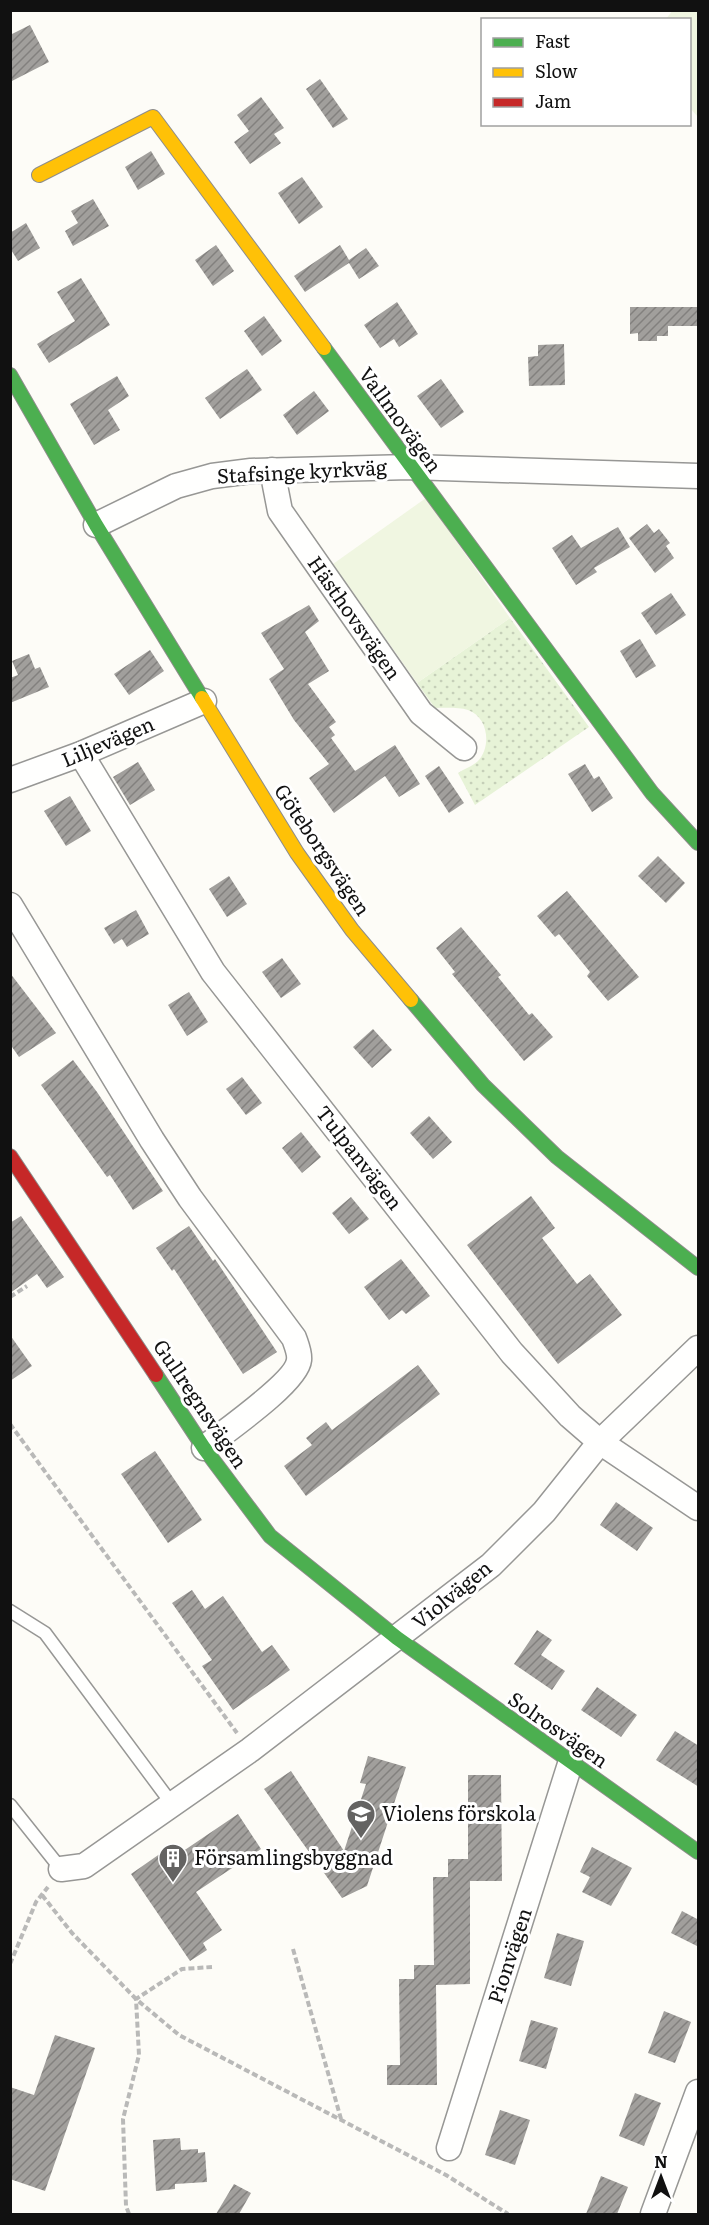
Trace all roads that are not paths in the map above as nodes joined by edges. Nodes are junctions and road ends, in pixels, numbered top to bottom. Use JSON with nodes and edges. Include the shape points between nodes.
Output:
{"nodes":[{"id":1,"x":39,"y":175,"type":"dead end"},
{"id":2,"x":10,"y":375,"type":"edge"},
{"id":3,"x":410,"y":467,"type":"junction"},
{"id":4,"x":272,"y":470,"type":"junction"},
{"id":5,"x":699,"y":476,"type":"edge"},
{"id":6,"x":96,"y":525,"type":"junction"},
{"id":7,"x":204,"y":701,"type":"junction"},
{"id":8,"x":464,"y":748,"type":"dead end"},
{"id":9,"x":81,"y":754,"type":"junction"},
{"id":10,"x":10,"y":780,"type":"edge"},
{"id":11,"x":699,"y":843,"type":"edge"},
{"id":12,"x":10,"y":905,"type":"edge"},
{"id":13,"x":10,"y":1156,"type":"edge"},
{"id":14,"x":699,"y":1268,"type":"edge"},
{"id":15,"x":699,"y":1348,"type":"edge"},
{"id":16,"x":600,"y":1442,"type":"junction"},
{"id":17,"x":204,"y":1448,"type":"junction"},
{"id":18,"x":699,"y":1509,"type":"edge"},
{"id":19,"x":10,"y":1611,"type":"edge"},
{"id":20,"x":397,"y":1638,"type":"junction"},
{"id":21,"x":570,"y":1764,"type":"junction"},
{"id":22,"x":172,"y":1804,"type":"junction"},
{"id":23,"x":10,"y":1805,"type":"edge"},
{"id":24,"x":699,"y":1852,"type":"edge"},
{"id":25,"x":61,"y":1869,"type":"joint"},
{"id":26,"x":699,"y":2092,"type":"edge"},
{"id":27,"x":449,"y":2148,"type":"dead end"},
{"id":28,"x":653,"y":2214,"type":"edge"}],
"edges":[{"from":1,"to":3,"type":"street","name":"Vallmovägen","via":[[153,117]]},
{"from":2,"to":6,"type":"street","name":"Göteborgsvägen"},
{"from":3,"to":4,"type":"street","name":"Stafsinge kyrkväg"},
{"from":3,"to":5,"type":"street","name":"Stafsinge kyrkväg"},
{"from":3,"to":11,"type":"street","name":"Vallmovägen","via":[[652,793]]},
{"from":4,"to":6,"type":"street","name":"Stafsinge kyrkväg","via":[[230,473],[176,486]]},
{"from":4,"to":8,"type":"street","name":"Hästhovsvägen","via":[[280,512],[421,713]]},
{"from":6,"to":7,"type":"street","name":"Göteborgsvägen"},
{"from":7,"to":9,"type":"street","name":"Liljevägen"},
{"from":7,"to":14,"type":"street","name":"Göteborgsvägen","via":[[297,854],[352,930],[447,1045],[558,1157]]},
{"from":9,"to":10,"type":"street","name":"Liljevägen"},
{"from":9,"to":16,"type":"street","name":"Tulpanvägen","via":[[213,972],[512,1353],[570,1416]]},
{"from":12,"to":17,"type":"street","via":[[190,1198],[294,1338],[299,1360],[294,1372]]},
{"from":13,"to":17,"type":"street","name":"Gullregnsvägen"},
{"from":15,"to":16,"type":"street","name":"Violvägen"},
{"from":16,"to":18,"type":"street","name":"Tulpanvägen"},
{"from":16,"to":20,"type":"street","name":"Violvägen","via":[[544,1512],[490,1565]]},
{"from":17,"to":20,"type":"street","name":"Gullregnsvägen","via":[[270,1536]]},
{"from":19,"to":22,"type":"lane","via":[[45,1633]]},
{"from":20,"to":21,"type":"street","name":"Solrosvägen"},
{"from":20,"to":22,"type":"street","name":"Violvägen"},
{"from":21,"to":24,"type":"street","name":"Solrosvägen"},
{"from":21,"to":27,"type":"street","name":"Pionvägen"},
{"from":22,"to":25,"type":"street","name":"Violvägen","via":[[84,1866]]},
{"from":23,"to":25,"type":"lane"},
{"from":26,"to":28,"type":"street"}]}
